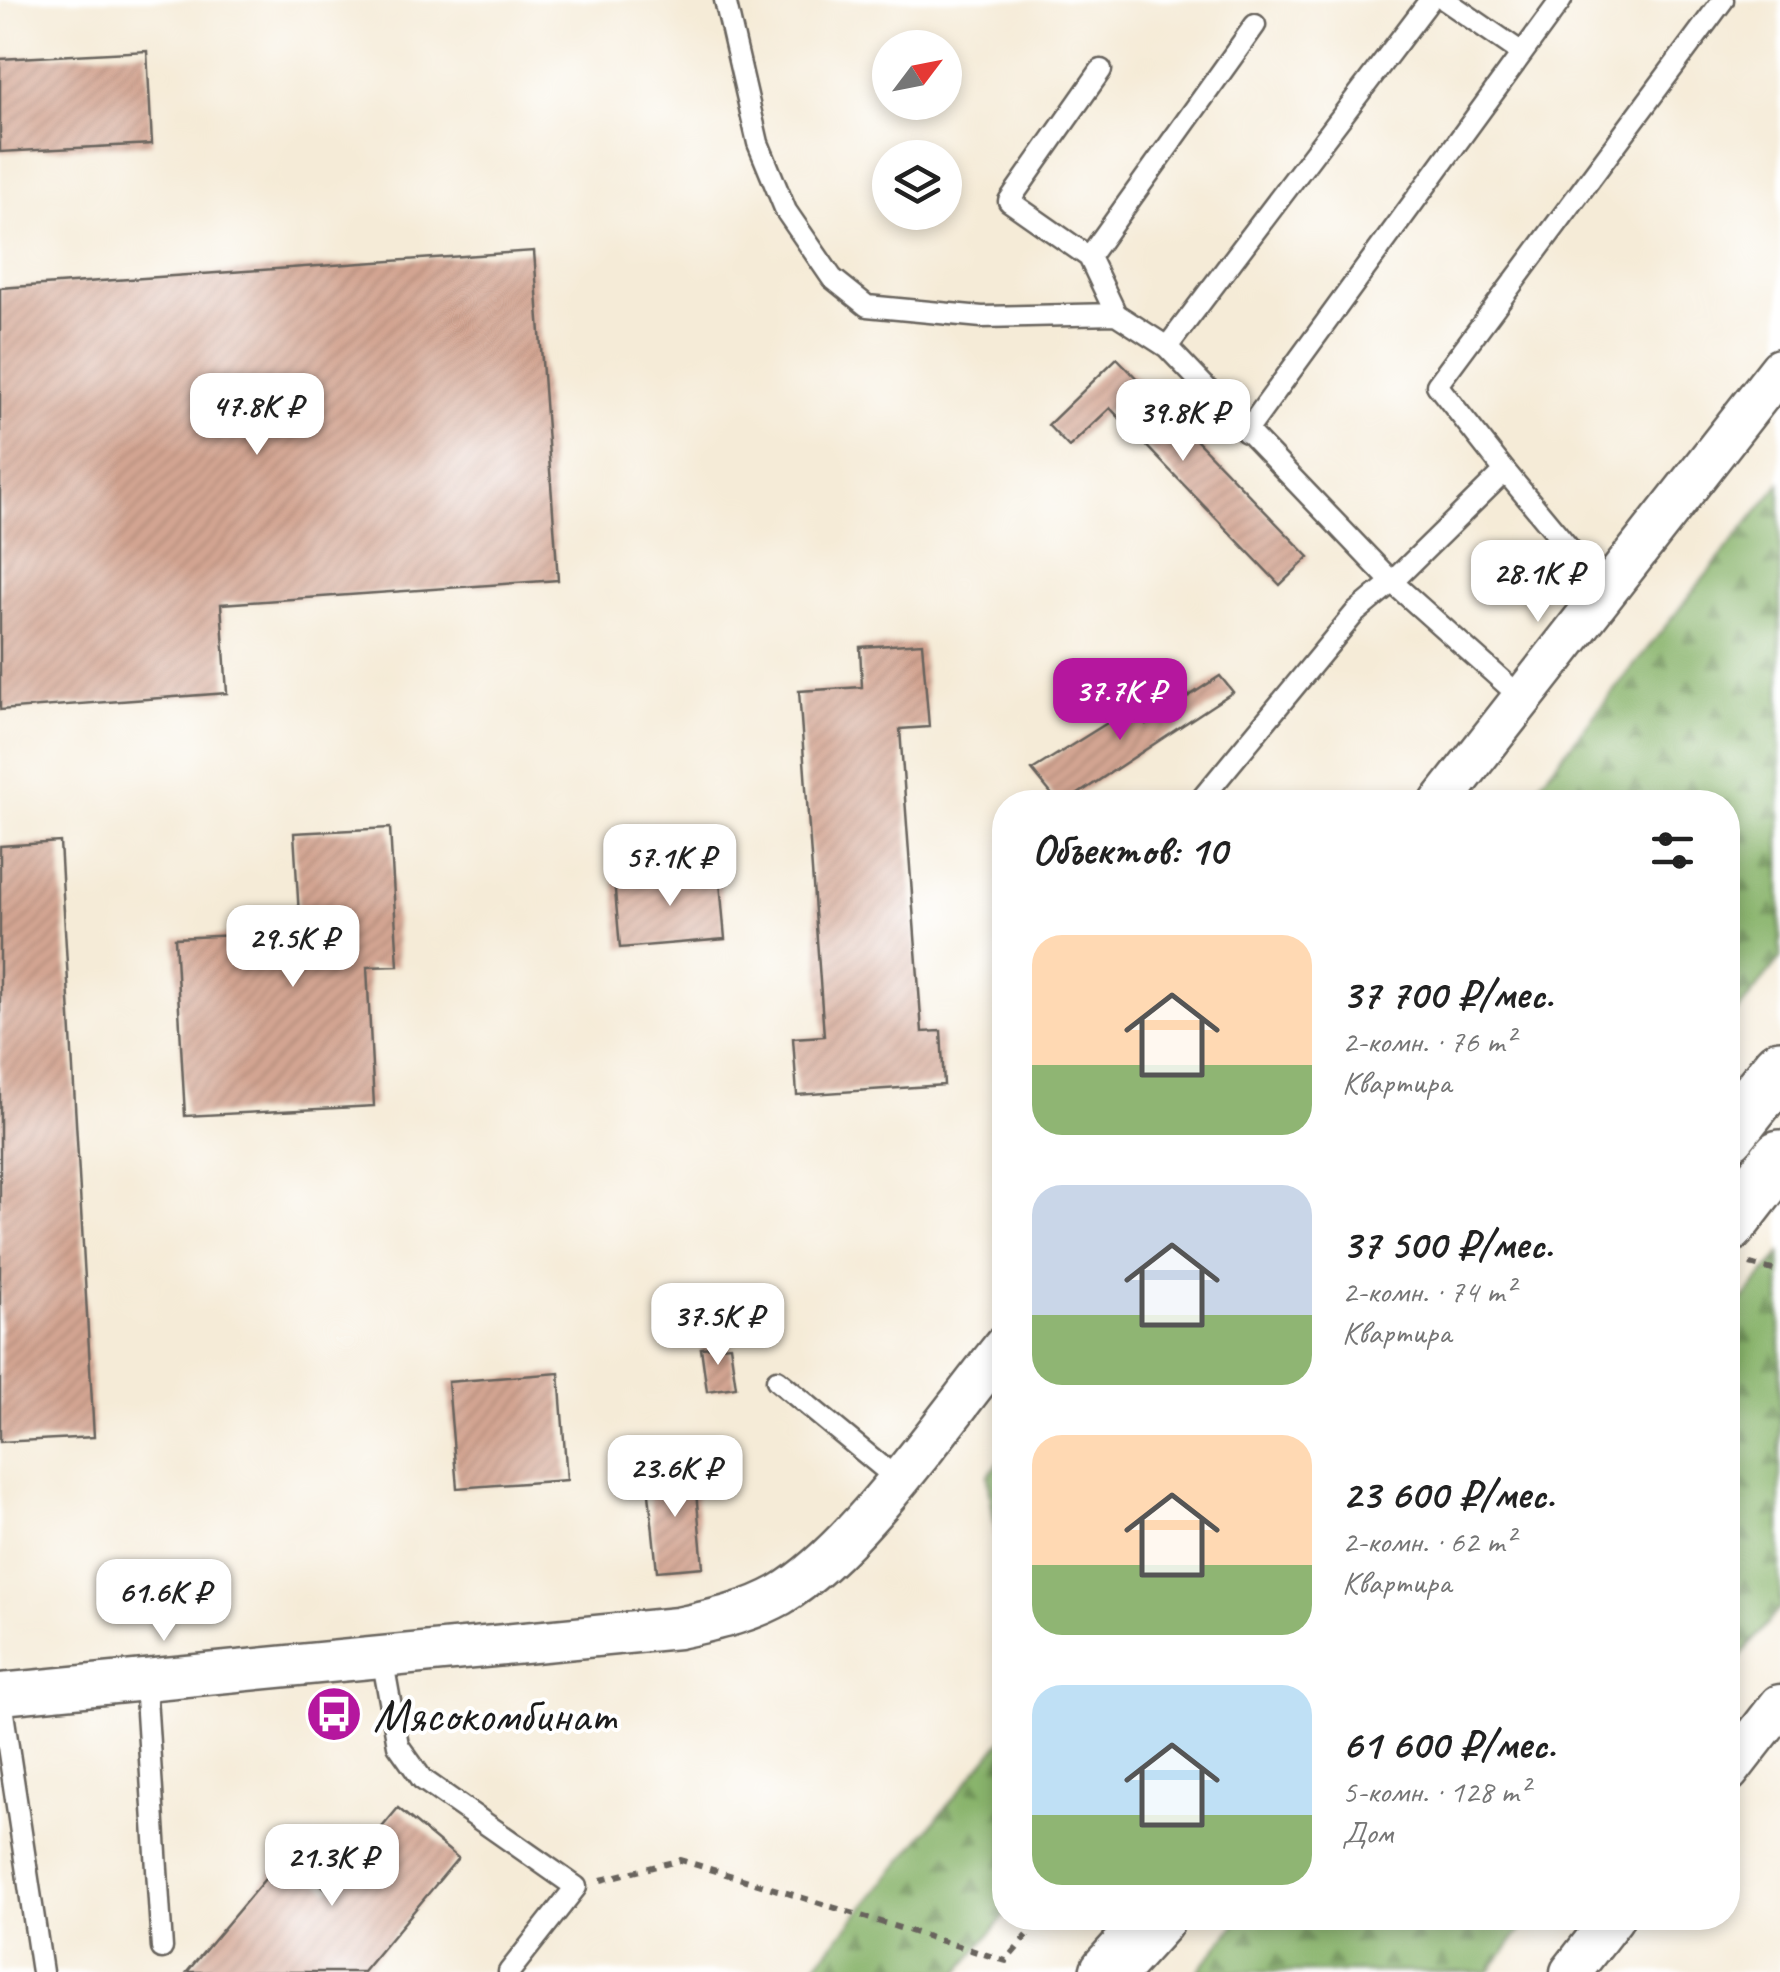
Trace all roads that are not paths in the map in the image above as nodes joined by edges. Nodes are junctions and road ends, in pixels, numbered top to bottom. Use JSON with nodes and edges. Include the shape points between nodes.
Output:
{"nodes":[{"id":1,"x":725,"y":0,"type":"edge"},
{"id":2,"x":1430,"y":0,"type":"edge"},
{"id":3,"x":1445,"y":0,"type":"edge"},
{"id":4,"x":1561,"y":0,"type":"edge"},
{"id":5,"x":1723,"y":0,"type":"edge"},
{"id":6,"x":1254,"y":24,"type":"dead end"},
{"id":7,"x":1522,"y":53,"type":"junction"},
{"id":8,"x":1101,"y":70,"type":"dead end"},
{"id":9,"x":1090,"y":257,"type":"junction"},
{"id":10,"x":1116,"y":314,"type":"junction"},
{"id":11,"x":1167,"y":347,"type":"junction"},
{"id":12,"x":1780,"y":369,"type":"edge"},
{"id":13,"x":1246,"y":432,"type":"junction"},
{"id":14,"x":1505,"y":470,"type":"junction"},
{"id":15,"x":1392,"y":582,"type":"junction"},
{"id":16,"x":1607,"y":594,"type":"junction"},
{"id":17,"x":1524,"y":700,"type":"junction"},
{"id":18,"x":1210,"y":790,"type":"edge"},
{"id":19,"x":1451,"y":790,"type":"edge"},
{"id":20,"x":1780,"y":1068,"type":"edge"},
{"id":21,"x":1740,"y":1118,"type":"edge"},
{"id":22,"x":1780,"y":1158,"type":"edge"},
{"id":23,"x":1740,"y":1240,"type":"edge"},
{"id":24,"x":992,"y":1361,"type":"edge"},
{"id":25,"x":777,"y":1380,"type":"dead end"},
{"id":26,"x":897,"y":1479,"type":"junction"},
{"id":27,"x":382,"y":1657,"type":"junction"},
{"id":28,"x":145,"y":1681,"type":"junction"},
{"id":29,"x":1,"y":1694,"type":"edge"},
{"id":30,"x":1780,"y":1704,"type":"edge"},
{"id":31,"x":1740,"y":1756,"type":"edge"},
{"id":32,"x":1107,"y":1930,"type":"edge"},
{"id":33,"x":1146,"y":1930,"type":"edge"},
{"id":34,"x":1604,"y":1930,"type":"edge"},
{"id":35,"x":162,"y":1948,"type":"dead end"},
{"id":36,"x":42,"y":1972,"type":"edge"},
{"id":37,"x":510,"y":1972,"type":"edge"},
{"id":38,"x":1077,"y":1972,"type":"edge"},
{"id":39,"x":1108,"y":1972,"type":"edge"},
{"id":40,"x":1571,"y":1972,"type":"edge"}],
"edges":[{"from":1,"to":10,"type":"lane","via":[[758,142],[786,211],[832,278],[867,306],[982,317]]},
{"from":2,"to":11,"type":"lane"},
{"from":3,"to":7,"type":"lane"},
{"from":4,"to":7,"type":"lane"},
{"from":5,"to":14,"type":"lane","via":[[1437,385]]},
{"from":6,"to":9,"type":"lane"},
{"from":7,"to":13,"type":"lane"},
{"from":8,"to":9,"type":"lane","via":[[1009,201]]},
{"from":9,"to":10,"type":"lane"},
{"from":10,"to":11,"type":"lane"},
{"from":11,"to":13,"type":"lane"},
{"from":12,"to":16,"type":"street"},
{"from":13,"to":15,"type":"lane"},
{"from":14,"to":15,"type":"lane"},
{"from":14,"to":16,"type":"lane"},
{"from":15,"to":17,"type":"lane"},
{"from":15,"to":18,"type":"lane","via":[[1356,613]]},
{"from":16,"to":17,"type":"street"},
{"from":17,"to":19,"type":"street"},
{"from":20,"to":21,"type":"main road"},
{"from":22,"to":23,"type":"main road"},
{"from":24,"to":26,"type":"street"},
{"from":25,"to":26,"type":"lane"},
{"from":26,"to":27,"type":"street","via":[[815,1570],[734,1615],[678,1628]]},
{"from":27,"to":28,"type":"street"},
{"from":27,"to":37,"type":"lane","via":[[398,1745],[422,1779],[576,1887]]},
{"from":28,"to":29,"type":"street"},
{"from":28,"to":35,"type":"lane"},
{"from":29,"to":36,"type":"lane"},
{"from":30,"to":31,"type":"street"},
{"from":32,"to":38,"type":"main road"},
{"from":33,"to":39,"type":"main road"},
{"from":34,"to":40,"type":"street"}]}
